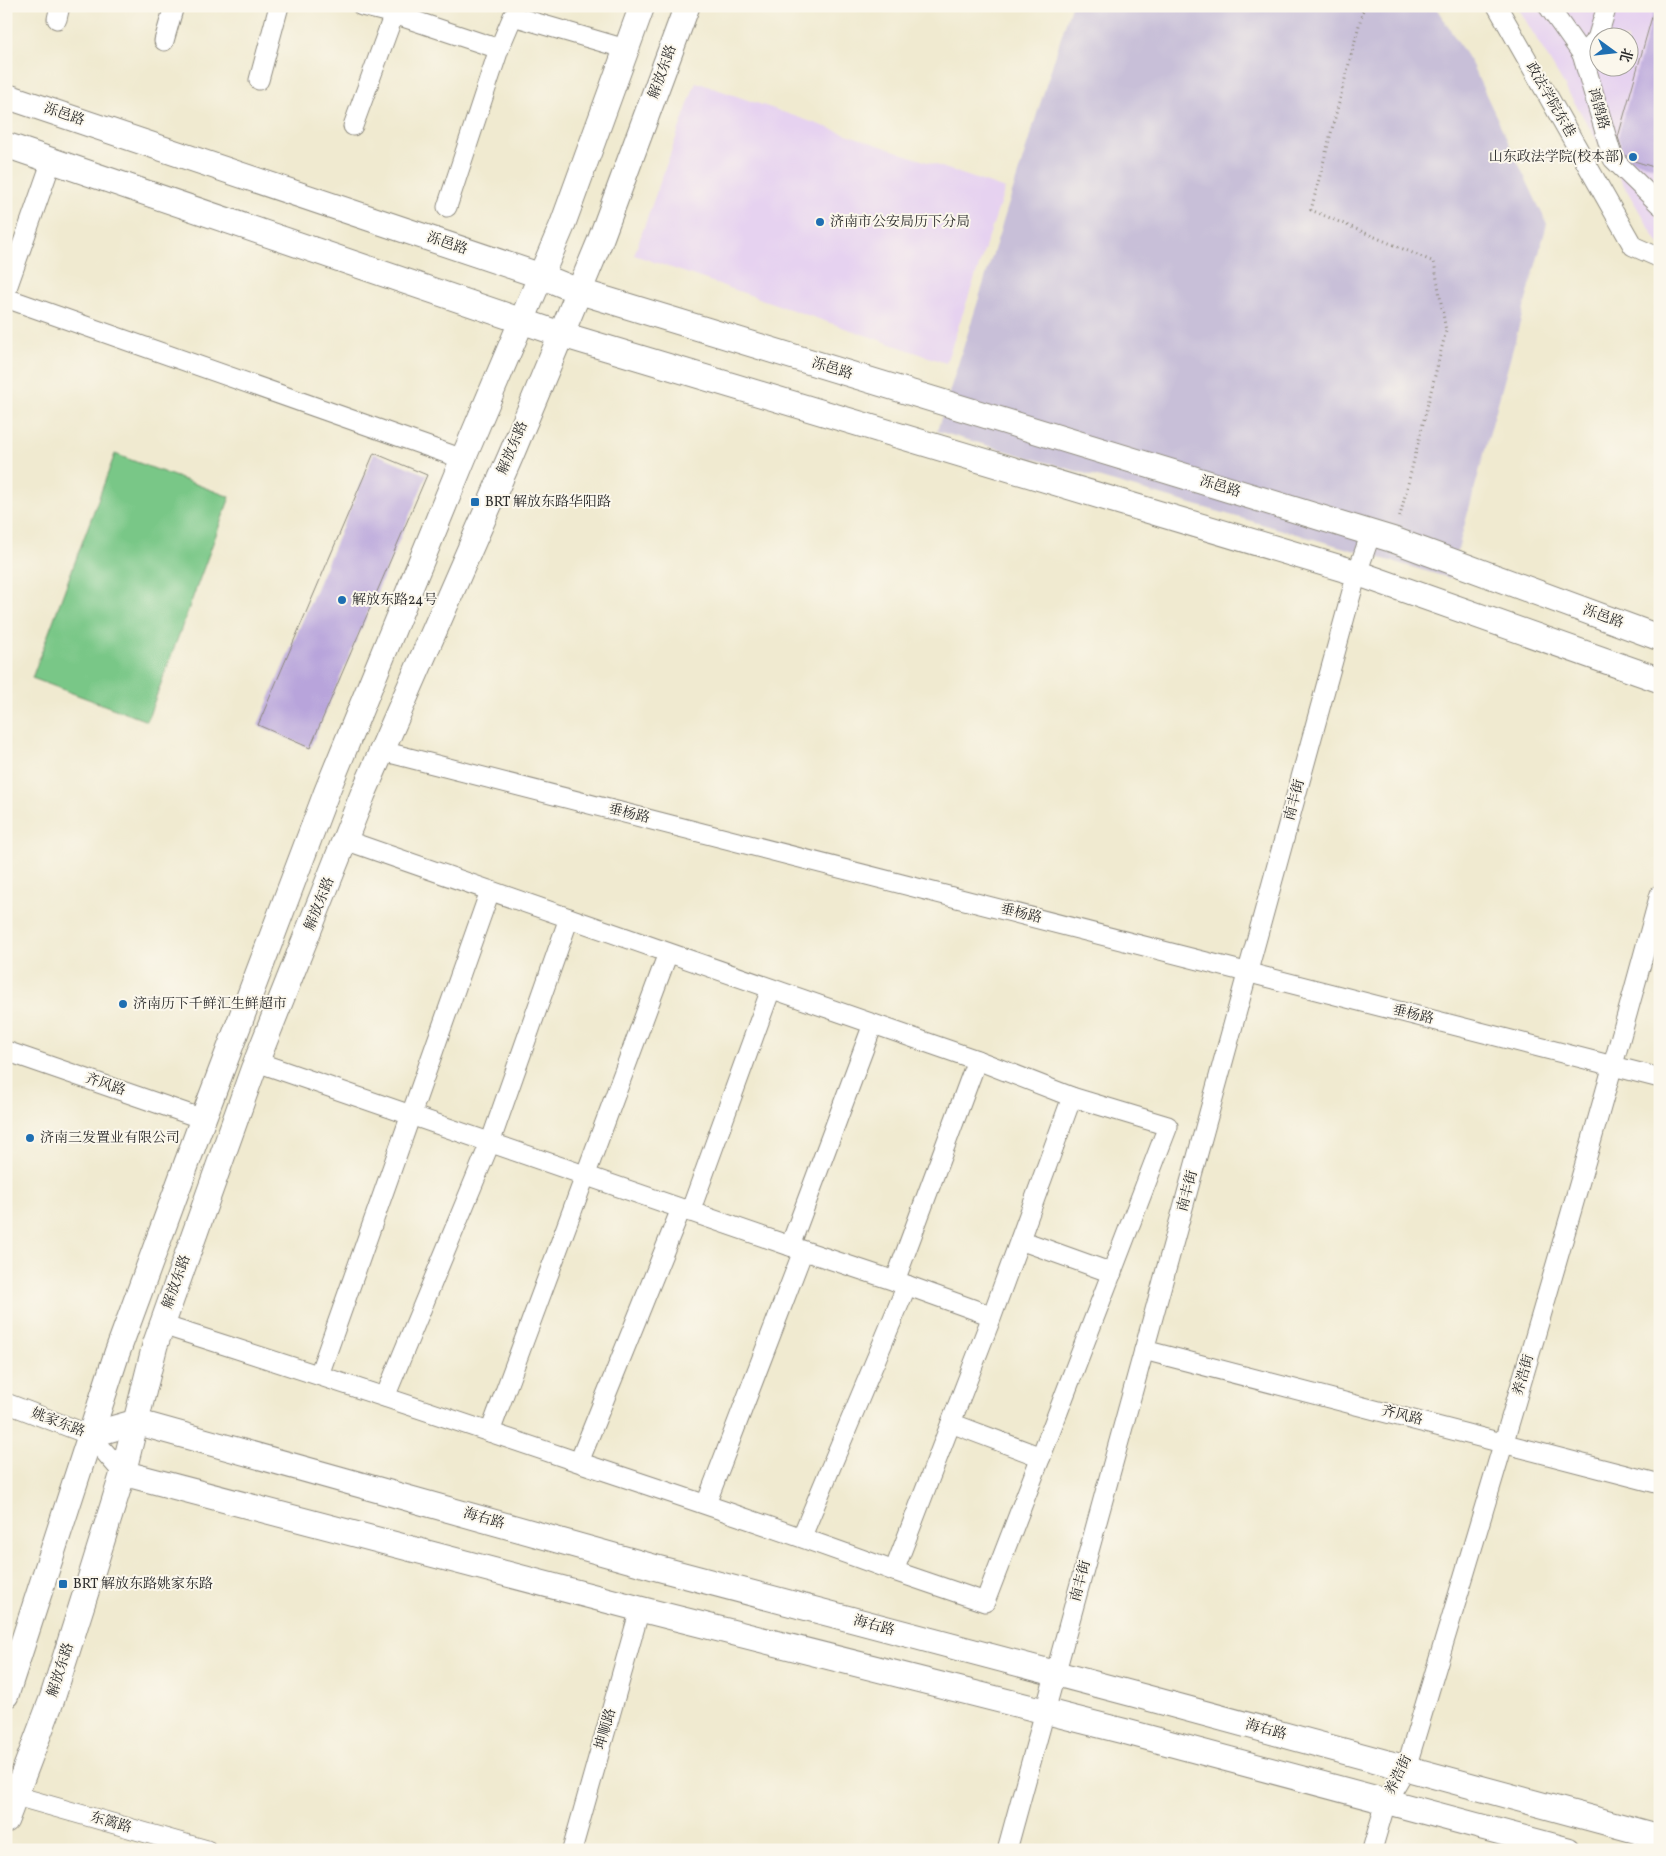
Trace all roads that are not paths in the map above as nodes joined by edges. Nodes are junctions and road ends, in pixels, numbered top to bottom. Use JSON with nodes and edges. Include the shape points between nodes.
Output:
{"nodes":[{"id":1,"x":174,"y":6,"type":"edge"},
{"id":2,"x":279,"y":6,"type":"edge"},
{"id":3,"x":362,"y":6,"type":"edge"},
{"id":4,"x":642,"y":6,"type":"edge"},
{"id":5,"x":687,"y":6,"type":"edge"},
{"id":6,"x":1497,"y":6,"type":"edge"},
{"id":7,"x":1548,"y":6,"type":"edge"},
{"id":8,"x":1607,"y":6,"type":"edge"},
{"id":9,"x":395,"y":10,"type":"edge"},
{"id":10,"x":514,"y":11,"type":"edge"},
{"id":11,"x":164,"y":41,"type":"dead end"},
{"id":12,"x":499,"y":49,"type":"junction"},
{"id":13,"x":626,"y":49,"type":"junction"},
{"id":14,"x":1582,"y":54,"type":"junction"},
{"id":15,"x":259,"y":80,"type":"dead end"},
{"id":16,"x":6,"y":96,"type":"edge"},
{"id":17,"x":354,"y":126,"type":"dead end"},
{"id":18,"x":6,"y":145,"type":"edge"},
{"id":19,"x":52,"y":160,"type":"junction"},
{"id":20,"x":1660,"y":205,"type":"edge"},
{"id":21,"x":447,"y":206,"type":"dead end"},
{"id":22,"x":1660,"y":258,"type":"edge"},
{"id":23,"x":541,"y":276,"type":"junction"},
{"id":24,"x":6,"y":291,"type":"edge"},
{"id":25,"x":578,"y":291,"type":"junction"},
{"id":26,"x":6,"y":298,"type":"edge"},
{"id":27,"x":522,"y":320,"type":"junction"},
{"id":28,"x":560,"y":334,"type":"junction"},
{"id":29,"x":463,"y":459,"type":"junction"},
{"id":30,"x":1382,"y":536,"type":"junction"},
{"id":31,"x":1357,"y":573,"type":"junction"},
{"id":32,"x":1660,"y":638,"type":"edge"},
{"id":33,"x":1660,"y":680,"type":"edge"},
{"id":34,"x":382,"y":751,"type":"junction"},
{"id":35,"x":345,"y":840,"type":"junction"},
{"id":36,"x":490,"y":891,"type":"junction"},
{"id":37,"x":1660,"y":894,"type":"edge"},
{"id":38,"x":569,"y":918,"type":"junction"},
{"id":39,"x":668,"y":953,"type":"junction"},
{"id":40,"x":1248,"y":972,"type":"junction"},
{"id":41,"x":771,"y":988,"type":"junction"},
{"id":42,"x":873,"y":1024,"type":"junction"},
{"id":43,"x":6,"y":1051,"type":"edge"},
{"id":44,"x":977,"y":1060,"type":"junction"},
{"id":45,"x":256,"y":1062,"type":"junction"},
{"id":46,"x":1614,"y":1066,"type":"junction"},
{"id":47,"x":1660,"y":1078,"type":"edge"},
{"id":48,"x":1072,"y":1097,"type":"junction"},
{"id":49,"x":411,"y":1116,"type":"junction"},
{"id":50,"x":203,"y":1119,"type":"junction"},
{"id":51,"x":490,"y":1143,"type":"junction"},
{"id":52,"x":586,"y":1176,"type":"junction"},
{"id":53,"x":686,"y":1210,"type":"junction"},
{"id":54,"x":1020,"y":1240,"type":"junction"},
{"id":55,"x":797,"y":1248,"type":"junction"},
{"id":56,"x":1112,"y":1273,"type":"junction"},
{"id":57,"x":901,"y":1283,"type":"junction"},
{"id":58,"x":992,"y":1316,"type":"junction"},
{"id":59,"x":162,"y":1326,"type":"junction"},
{"id":60,"x":1144,"y":1350,"type":"junction"},
{"id":61,"x":319,"y":1375,"type":"junction"},
{"id":62,"x":385,"y":1397,"type":"junction"},
{"id":63,"x":6,"y":1403,"type":"edge"},
{"id":64,"x":136,"y":1422,"type":"junction"},
{"id":65,"x":951,"y":1423,"type":"junction"},
{"id":66,"x":490,"y":1432,"type":"junction"},
{"id":67,"x":90,"y":1435,"type":"junction"},
{"id":68,"x":1504,"y":1442,"type":"junction"},
{"id":69,"x":1041,"y":1457,"type":"junction"},
{"id":70,"x":579,"y":1462,"type":"junction"},
{"id":71,"x":123,"y":1473,"type":"junction"},
{"id":72,"x":1660,"y":1484,"type":"edge"},
{"id":73,"x":706,"y":1504,"type":"junction"},
{"id":74,"x":802,"y":1536,"type":"junction"},
{"id":75,"x":894,"y":1571,"type":"junction"},
{"id":76,"x":640,"y":1609,"type":"junction"},
{"id":77,"x":1055,"y":1674,"type":"junction"},
{"id":78,"x":6,"y":1695,"type":"edge"},
{"id":79,"x":1045,"y":1711,"type":"junction"},
{"id":80,"x":1406,"y":1768,"type":"junction"},
{"id":81,"x":16,"y":1796,"type":"junction"},
{"id":82,"x":1386,"y":1802,"type":"junction"},
{"id":83,"x":6,"y":1820,"type":"edge"},
{"id":84,"x":1660,"y":1837,"type":"edge"},
{"id":85,"x":207,"y":1850,"type":"edge"},
{"id":86,"x":572,"y":1850,"type":"edge"},
{"id":87,"x":1007,"y":1850,"type":"edge"},
{"id":88,"x":1372,"y":1850,"type":"edge"},
{"id":89,"x":1568,"y":1850,"type":"edge"}],
"edges":[{"from":1,"to":11,"type":"street"},
{"from":2,"to":15,"type":"street"},
{"from":3,"to":9,"type":"street"},
{"from":4,"to":13,"type":"main road"},
{"from":5,"to":25,"type":"main road","name":"解放东路","via":[[600,241]]},
{"from":6,"to":22,"type":"street","name":"政法学院东巷","via":[[1633,246]]},
{"from":7,"to":14,"type":"street","name":"鸿鹄路"},
{"from":8,"to":14,"type":"street","via":[[1597,39]]},
{"from":9,"to":12,"type":"street"},
{"from":9,"to":17,"type":"street"},
{"from":10,"to":12,"type":"street"},
{"from":10,"to":13,"type":"street"},
{"from":12,"to":21,"type":"street"},
{"from":13,"to":23,"type":"main road"},
{"from":14,"to":20,"type":"street","name":"鸿鹄路","via":[[1613,159]]},
{"from":16,"to":23,"type":"main road","name":"泺邑路"},
{"from":18,"to":19,"type":"main road"},
{"from":19,"to":24,"type":"street"},
{"from":19,"to":27,"type":"main road"},
{"from":23,"to":25,"type":"main road","name":"泺邑路"},
{"from":23,"to":27,"type":"main road"},
{"from":25,"to":28,"type":"main road","name":"解放东路"},
{"from":25,"to":30,"type":"main road","name":"泺邑路"},
{"from":26,"to":29,"type":"street"},
{"from":27,"to":28,"type":"main road"},
{"from":27,"to":29,"type":"main road"},
{"from":28,"to":31,"type":"main road"},
{"from":28,"to":34,"type":"main road","name":"解放东路"},
{"from":29,"to":50,"type":"main road","via":[[327,791]]},
{"from":30,"to":31,"type":"street","name":"南丰街"},
{"from":30,"to":32,"type":"main road","name":"泺邑路"},
{"from":31,"to":33,"type":"main road"},
{"from":31,"to":40,"type":"street","name":"南丰街"},
{"from":34,"to":35,"type":"main road","name":"解放东路"},
{"from":34,"to":40,"type":"street","name":"垂杨路"},
{"from":35,"to":36,"type":"street"},
{"from":35,"to":45,"type":"main road","name":"解放东路"},
{"from":36,"to":38,"type":"street"},
{"from":36,"to":49,"type":"street"},
{"from":37,"to":46,"type":"street","name":"养浩街"},
{"from":38,"to":39,"type":"street"},
{"from":38,"to":51,"type":"street"},
{"from":39,"to":41,"type":"street"},
{"from":39,"to":52,"type":"street"},
{"from":40,"to":46,"type":"street","name":"垂杨路"},
{"from":40,"to":60,"type":"street","name":"南丰街"},
{"from":41,"to":42,"type":"street"},
{"from":41,"to":53,"type":"street"},
{"from":42,"to":44,"type":"street"},
{"from":42,"to":55,"type":"street"},
{"from":43,"to":50,"type":"street","name":"齐风路"},
{"from":44,"to":48,"type":"street"},
{"from":44,"to":57,"type":"street"},
{"from":45,"to":49,"type":"street"},
{"from":45,"to":59,"type":"main road","name":"解放东路"},
{"from":46,"to":47,"type":"street","name":"垂杨路"},
{"from":46,"to":68,"type":"street","name":"养浩街"},
{"from":48,"to":54,"type":"street"},
{"from":48,"to":56,"type":"street","via":[[1168,1126]]},
{"from":49,"to":51,"type":"street"},
{"from":49,"to":61,"type":"street"},
{"from":50,"to":67,"type":"main road"},
{"from":51,"to":52,"type":"street"},
{"from":51,"to":62,"type":"street"},
{"from":52,"to":53,"type":"street"},
{"from":52,"to":66,"type":"street"},
{"from":53,"to":55,"type":"street"},
{"from":53,"to":70,"type":"street"},
{"from":54,"to":56,"type":"street"},
{"from":54,"to":58,"type":"street"},
{"from":55,"to":57,"type":"street"},
{"from":55,"to":73,"type":"street"},
{"from":56,"to":69,"type":"street"},
{"from":57,"to":58,"type":"street"},
{"from":57,"to":74,"type":"street"},
{"from":58,"to":65,"type":"street"},
{"from":59,"to":61,"type":"street"},
{"from":59,"to":64,"type":"main road","name":"解放东路"},
{"from":60,"to":68,"type":"street","name":"齐风路"},
{"from":60,"to":77,"type":"street","name":"南丰街"},
{"from":61,"to":62,"type":"street"},
{"from":62,"to":66,"type":"street"},
{"from":63,"to":67,"type":"street","name":"姚家东路"},
{"from":64,"to":67,"type":"main road"},
{"from":64,"to":71,"type":"main road","name":"解放东路"},
{"from":64,"to":77,"type":"main road","name":"海右路","via":[[657,1568]]},
{"from":65,"to":69,"type":"street"},
{"from":65,"to":75,"type":"street"},
{"from":66,"to":70,"type":"street"},
{"from":67,"to":71,"type":"street","name":"姚家东路"},
{"from":67,"to":78,"type":"main road"},
{"from":68,"to":72,"type":"street","name":"齐风路"},
{"from":68,"to":80,"type":"street","name":"养浩街"},
{"from":69,"to":75,"type":"street","via":[[985,1602]]},
{"from":70,"to":73,"type":"street"},
{"from":71,"to":76,"type":"main road"},
{"from":71,"to":81,"type":"main road","name":"解放东路","via":[[52,1699]]},
{"from":73,"to":74,"type":"street"},
{"from":74,"to":75,"type":"street"},
{"from":76,"to":79,"type":"main road"},
{"from":76,"to":86,"type":"street","name":"坤顺路"},
{"from":77,"to":79,"type":"street","name":"南丰街"},
{"from":77,"to":80,"type":"main road","name":"海右路"},
{"from":79,"to":82,"type":"main road"},
{"from":79,"to":87,"type":"street","name":"南丰街"},
{"from":80,"to":82,"type":"street","name":"养浩街"},
{"from":80,"to":84,"type":"main road","name":"海右路"},
{"from":81,"to":83,"type":"main road","name":"解放东路"},
{"from":81,"to":85,"type":"street","name":"东篱路"},
{"from":82,"to":88,"type":"street","name":"养浩街"},
{"from":82,"to":89,"type":"main road"}]}
